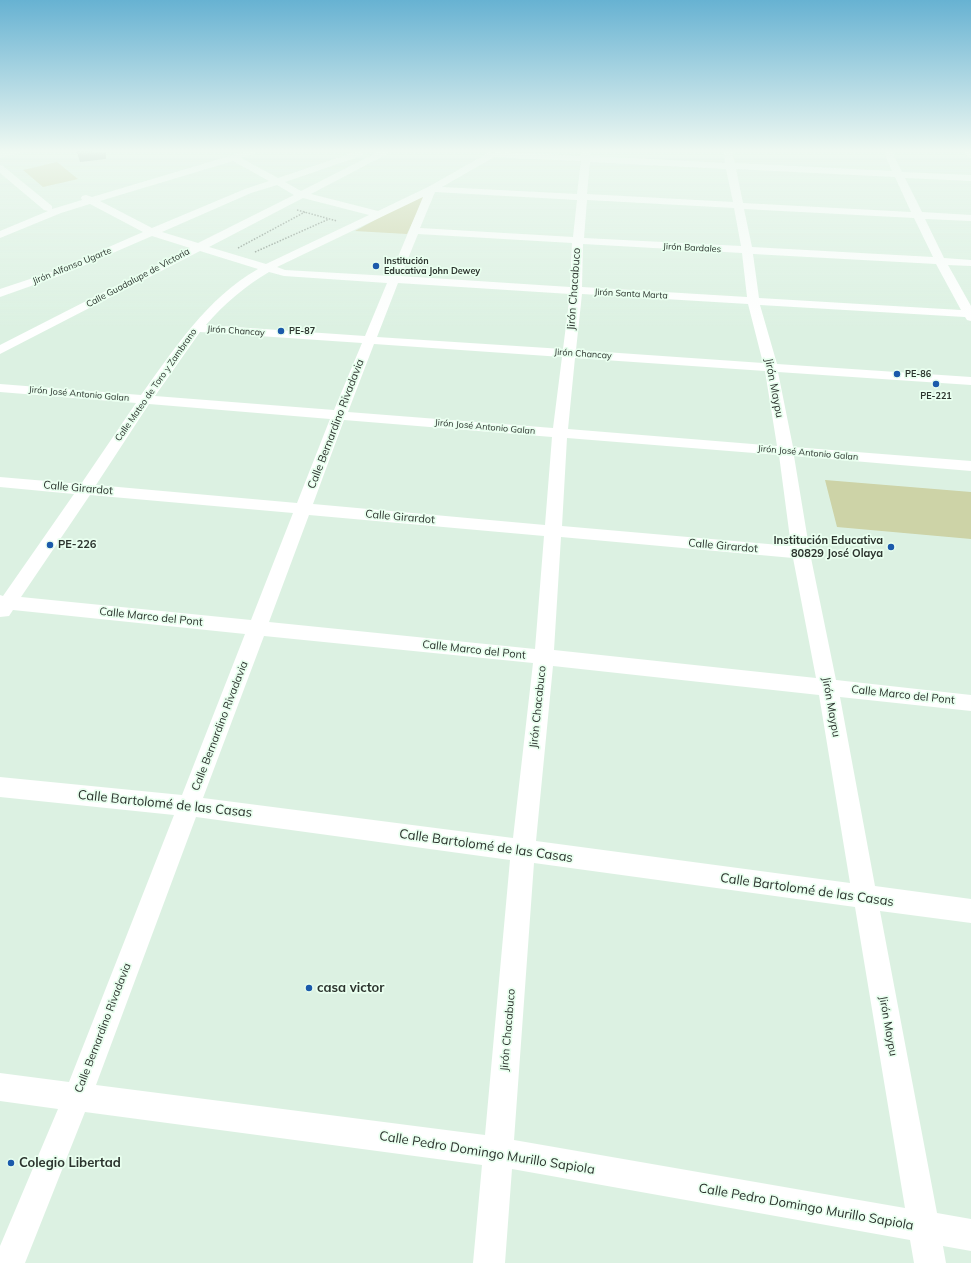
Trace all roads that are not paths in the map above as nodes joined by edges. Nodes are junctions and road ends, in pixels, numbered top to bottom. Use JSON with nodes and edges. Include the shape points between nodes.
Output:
{"nodes":[{"id":1,"x":40,"y":211,"type":"edge"},
{"id":2,"x":58,"y":211,"type":"edge"},
{"id":3,"x":111,"y":211,"type":"edge"},
{"id":4,"x":203,"y":211,"type":"edge"},
{"id":5,"x":267,"y":211,"type":"edge"},
{"id":6,"x":366,"y":211,"type":"edge"},
{"id":7,"x":384,"y":211,"type":"edge"},
{"id":8,"x":422,"y":211,"type":"edge"},
{"id":9,"x":580,"y":211,"type":"edge"},
{"id":10,"x":739,"y":211,"type":"edge"},
{"id":11,"x":846,"y":211,"type":"edge"},
{"id":12,"x":917,"y":211,"type":"edge"},
{"id":13,"x":378,"y":214,"type":"junction"},
{"id":14,"x":919,"y":215,"type":"junction"},
{"id":15,"x":971,"y":218,"type":"edge"},
{"id":16,"x":4,"y":225,"type":"edge"},
{"id":17,"x":413,"y":231,"type":"junction"},
{"id":18,"x":153,"y":233,"type":"junction"},
{"id":19,"x":0,"y":235,"type":"edge"},
{"id":20,"x":578,"y":242,"type":"junction"},
{"id":21,"x":199,"y":247,"type":"junction"},
{"id":22,"x":747,"y":250,"type":"junction"},
{"id":23,"x":940,"y":261,"type":"junction"},
{"id":24,"x":971,"y":263,"type":"edge"},
{"id":25,"x":267,"y":268,"type":"junction"},
{"id":26,"x":284,"y":273,"type":"junction"},
{"id":27,"x":394,"y":279,"type":"junction"},
{"id":28,"x":576,"y":291,"type":"junction"},
{"id":29,"x":0,"y":293,"type":"edge"},
{"id":30,"x":753,"y":301,"type":"junction"},
{"id":31,"x":212,"y":310,"type":"junction"},
{"id":32,"x":971,"y":315,"type":"edge"},
{"id":33,"x":196,"y":328,"type":"junction"},
{"id":34,"x":369,"y":340,"type":"junction"},
{"id":35,"x":0,"y":350,"type":"edge"},
{"id":36,"x":569,"y":353,"type":"junction"},
{"id":37,"x":771,"y":368,"type":"junction"},
{"id":38,"x":971,"y":381,"type":"edge"},
{"id":39,"x":0,"y":388,"type":"edge"},
{"id":40,"x":145,"y":400,"type":"junction"},
{"id":41,"x":339,"y":416,"type":"junction"},
{"id":42,"x":560,"y":434,"type":"junction"},
{"id":43,"x":786,"y":452,"type":"junction"},
{"id":44,"x":971,"y":466,"type":"edge"},
{"id":45,"x":0,"y":482,"type":"edge"},
{"id":46,"x":86,"y":489,"type":"junction"},
{"id":47,"x":303,"y":509,"type":"junction"},
{"id":48,"x":553,"y":531,"type":"junction"},
{"id":49,"x":800,"y":553,"type":"junction"},
{"id":50,"x":3,"y":606,"type":"edge"},
{"id":51,"x":258,"y":627,"type":"junction"},
{"id":52,"x":544,"y":657,"type":"junction"},
{"id":53,"x":828,"y":688,"type":"junction"},
{"id":54,"x":971,"y":702,"type":"edge"},
{"id":55,"x":0,"y":787,"type":"edge"},
{"id":56,"x":189,"y":806,"type":"junction"},
{"id":57,"x":523,"y":851,"type":"junction"},
{"id":58,"x":865,"y":898,"type":"junction"},
{"id":59,"x":971,"y":911,"type":"edge"},
{"id":60,"x":0,"y":1087,"type":"edge"},
{"id":61,"x":76,"y":1097,"type":"junction"},
{"id":62,"x":498,"y":1152,"type":"junction"},
{"id":63,"x":924,"y":1228,"type":"junction"},
{"id":64,"x":971,"y":1235,"type":"edge"},
{"id":65,"x":9,"y":1263,"type":"edge"},
{"id":66,"x":488,"y":1263,"type":"edge"},
{"id":67,"x":930,"y":1263,"type":"edge"}],
"edges":[{"from":1,"to":16,"type":"street"},
{"from":2,"to":19,"type":"street"},
{"from":3,"to":18,"type":"street","name":"Jirón Santa Marta"},
{"from":4,"to":18,"type":"street","name":"Jirón Alfonso Ugarte"},
{"from":5,"to":21,"type":"street","name":"Calle Guadalupe de Victoria"},
{"from":6,"to":13,"type":"street"},
{"from":7,"to":13,"type":"street","name":"Calle Mateo de Toro y Zambrano"},
{"from":8,"to":17,"type":"street","name":"Calle Bernardino Rivadavia"},
{"from":9,"to":20,"type":"street","name":"Jirón Chacabuco"},
{"from":10,"to":22,"type":"street","name":"Jirón Maypu"},
{"from":11,"to":14,"type":"street"},
{"from":12,"to":14,"type":"street"},
{"from":13,"to":25,"type":"street","name":"Calle Mateo de Toro y Zambrano"},
{"from":14,"to":15,"type":"street"},
{"from":14,"to":23,"type":"street"},
{"from":17,"to":20,"type":"street","name":"Jirón Bardales"},
{"from":17,"to":27,"type":"street","name":"Calle Bernardino Rivadavia"},
{"from":18,"to":21,"type":"street","name":"Jirón Santa Marta"},
{"from":18,"to":29,"type":"street","name":"Jirón Alfonso Ugarte","via":[[58,273]]},
{"from":20,"to":22,"type":"street","name":"Jirón Bardales"},
{"from":20,"to":28,"type":"street","name":"Jirón Chacabuco"},
{"from":21,"to":25,"type":"street","name":"Jirón Santa Marta"},
{"from":21,"to":35,"type":"street","name":"Calle Guadalupe de Victoria"},
{"from":22,"to":23,"type":"street","name":"Jirón Bardales"},
{"from":22,"to":30,"type":"street","name":"Jirón Maypu"},
{"from":23,"to":24,"type":"street","name":"Jirón Bardales"},
{"from":23,"to":32,"type":"street"},
{"from":25,"to":26,"type":"street","name":"Jirón Santa Marta"},
{"from":25,"to":31,"type":"street","name":"Calle Mateo de Toro y Zambrano","via":[[245,281]]},
{"from":26,"to":27,"type":"street","name":"Jirón Santa Marta"},
{"from":26,"to":31,"type":"street"},
{"from":27,"to":28,"type":"street","name":"Jirón Santa Marta"},
{"from":27,"to":34,"type":"street","name":"Calle Bernardino Rivadavia"},
{"from":28,"to":30,"type":"street","name":"Jirón Santa Marta"},
{"from":28,"to":36,"type":"street","name":"Jirón Chacabuco"},
{"from":30,"to":32,"type":"street","name":"Jirón Santa Marta"},
{"from":30,"to":37,"type":"street","name":"Jirón Maypu"},
{"from":31,"to":33,"type":"street","name":"Calle Mateo de Toro y Zambrano"},
{"from":33,"to":34,"type":"street","name":"Jirón Chancay"},
{"from":33,"to":40,"type":"street","name":"Calle Mateo de Toro y Zambrano"},
{"from":34,"to":36,"type":"street","name":"Jirón Chancay"},
{"from":34,"to":41,"type":"street","name":"Calle Bernardino Rivadavia"},
{"from":36,"to":37,"type":"street","name":"Jirón Chancay"},
{"from":36,"to":42,"type":"street","name":"Jirón Chacabuco"},
{"from":37,"to":38,"type":"street","name":"Jirón Chancay"},
{"from":37,"to":43,"type":"street","name":"Jirón Maypu"},
{"from":39,"to":40,"type":"street","name":"Jirón José Antonio Galan"},
{"from":40,"to":41,"type":"street","name":"Jirón José Antonio Galan"},
{"from":40,"to":46,"type":"street","name":"Calle Mateo de Toro y Zambrano"},
{"from":41,"to":42,"type":"street","name":"Jirón José Antonio Galan"},
{"from":41,"to":47,"type":"street","name":"Calle Bernardino Rivadavia"},
{"from":42,"to":43,"type":"street","name":"Jirón José Antonio Galan"},
{"from":42,"to":48,"type":"street","name":"Jirón Chacabuco"},
{"from":43,"to":44,"type":"street","name":"Jirón José Antonio Galan"},
{"from":43,"to":49,"type":"street","name":"Jirón Maypu"},
{"from":45,"to":46,"type":"street","name":"Calle Girardot"},
{"from":46,"to":47,"type":"street","name":"Calle Girardot"},
{"from":46,"to":50,"type":"street","name":"Calle Mateo de Toro y Zambrano"},
{"from":47,"to":48,"type":"street","name":"Calle Girardot"},
{"from":47,"to":51,"type":"street","name":"Calle Bernardino Rivadavia"},
{"from":48,"to":49,"type":"street","name":"Calle Girardot"},
{"from":48,"to":52,"type":"street","name":"Jirón Chacabuco"},
{"from":49,"to":53,"type":"street","name":"Jirón Maypu"},
{"from":50,"to":51,"type":"street","name":"Calle Marco del Pont"},
{"from":51,"to":52,"type":"street","name":"Calle Marco del Pont"},
{"from":51,"to":56,"type":"street","name":"Calle Bernardino Rivadavia"},
{"from":52,"to":53,"type":"street","name":"Calle Marco del Pont"},
{"from":52,"to":57,"type":"street","name":"Jirón Chacabuco"},
{"from":53,"to":54,"type":"street","name":"Calle Marco del Pont"},
{"from":53,"to":58,"type":"street","name":"Jirón Maypu"},
{"from":55,"to":56,"type":"street","name":"Calle Bartolomé de las Casas"},
{"from":56,"to":57,"type":"street","name":"Calle Bartolomé de las Casas"},
{"from":56,"to":61,"type":"street","name":"Calle Bernardino Rivadavia"},
{"from":57,"to":58,"type":"street","name":"Calle Bartolomé de las Casas"},
{"from":57,"to":62,"type":"street","name":"Jirón Chacabuco"},
{"from":58,"to":59,"type":"street","name":"Calle Bartolomé de las Casas"},
{"from":58,"to":63,"type":"street","name":"Jirón Maypu"},
{"from":60,"to":61,"type":"street","name":"Calle Pedro Domingo Murillo Sapiola"},
{"from":61,"to":62,"type":"street","name":"Calle Pedro Domingo Murillo Sapiola"},
{"from":61,"to":65,"type":"street","name":"Calle Bernardino Rivadavia"},
{"from":62,"to":63,"type":"street","name":"Calle Pedro Domingo Murillo Sapiola"},
{"from":62,"to":66,"type":"street","name":"Jirón Chacabuco"},
{"from":63,"to":64,"type":"street","name":"Calle Pedro Domingo Murillo Sapiola"},
{"from":63,"to":67,"type":"street","name":"Jirón Maypu"}]}
